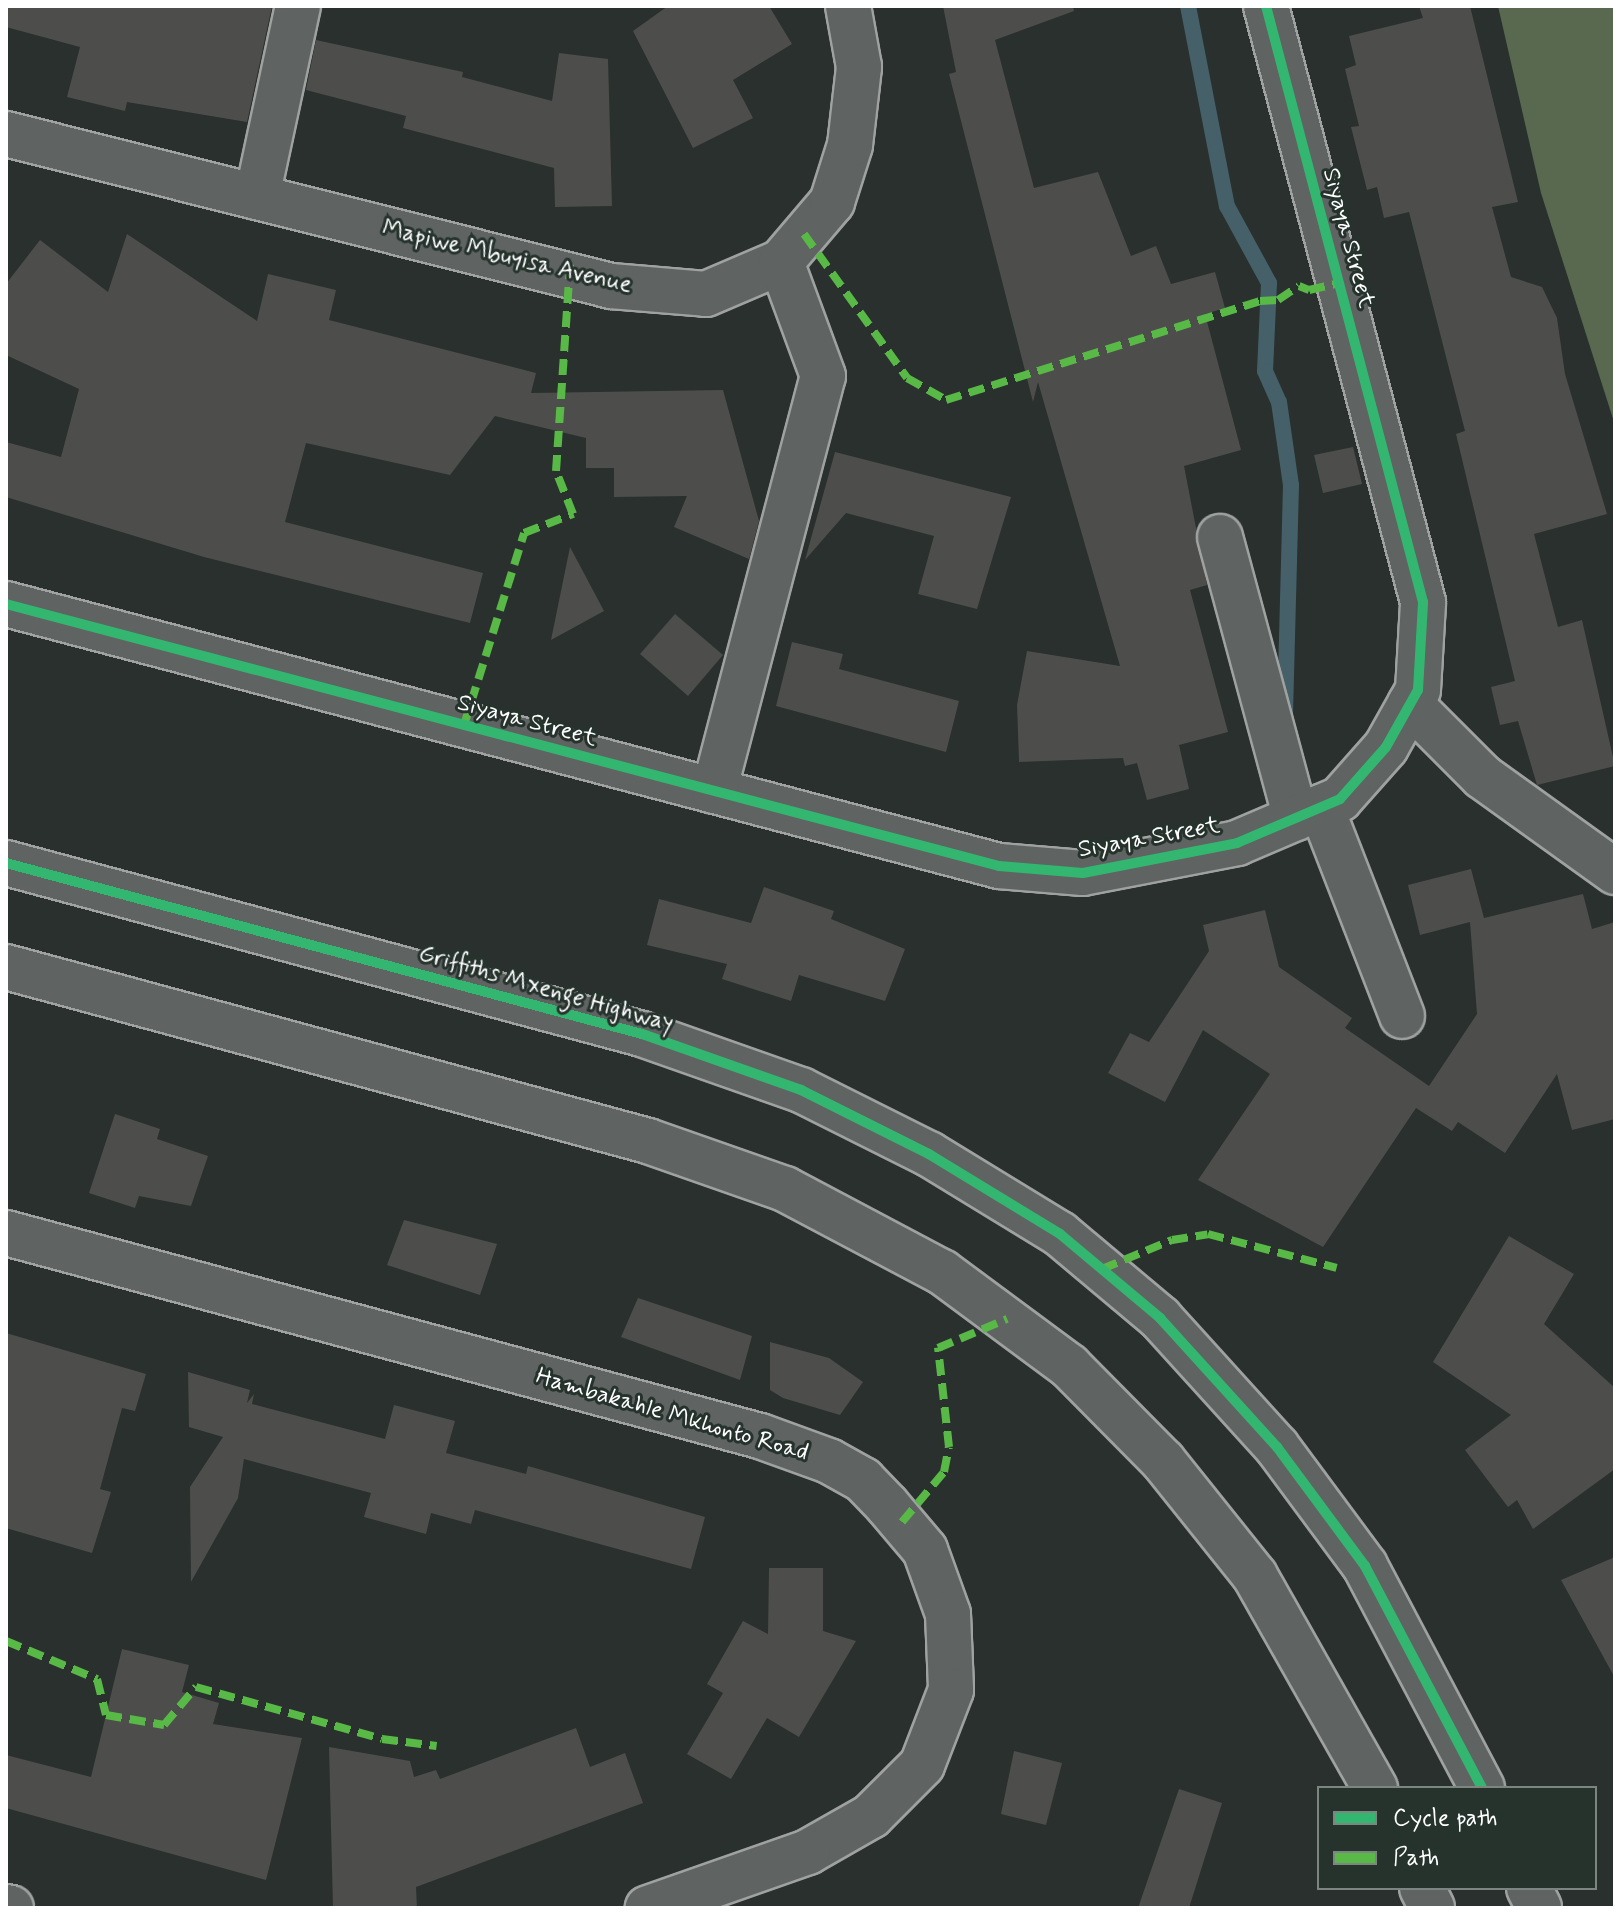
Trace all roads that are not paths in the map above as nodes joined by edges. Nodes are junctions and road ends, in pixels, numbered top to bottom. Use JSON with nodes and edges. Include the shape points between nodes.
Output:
{"nodes":[{"id":1,"x":298,"y":6,"type":"edge"},
{"id":2,"x":848,"y":6,"type":"edge"},
{"id":3,"x":1266,"y":6,"type":"edge"},
{"id":4,"x":6,"y":134,"type":"edge"},
{"id":5,"x":257,"y":197,"type":"junction"},
{"id":6,"x":781,"y":262,"type":"junction"},
{"id":7,"x":1220,"y":537,"type":"dead end"},
{"id":8,"x":6,"y":604,"type":"edge"},
{"id":9,"x":1410,"y":704,"type":"junction"},
{"id":10,"x":714,"y":791,"type":"junction"},
{"id":11,"x":1308,"y":812,"type":"junction"},
{"id":12,"x":6,"y":863,"type":"edge"},
{"id":13,"x":1615,"y":872,"type":"edge"},
{"id":14,"x":6,"y":967,"type":"edge"},
{"id":15,"x":1402,"y":1016,"type":"dead end"},
{"id":16,"x":6,"y":1233,"type":"edge"},
{"id":17,"x":1374,"y":1786,"type":"edge"},
{"id":18,"x":1481,"y":1786,"type":"edge"},
{"id":19,"x":1423,"y":1890,"type":"edge"},
{"id":20,"x":1530,"y":1890,"type":"edge"},
{"id":21,"x":648,"y":1908,"type":"edge"},
{"id":22,"x":1432,"y":1908,"type":"edge"},
{"id":23,"x":1539,"y":1908,"type":"edge"}],
"edges":[{"from":1,"to":5,"type":"street"},
{"from":2,"to":6,"type":"street","name":"Mapiwe Mbuyisa Avenue","via":[[859,67],[850,145],[832,202]]},
{"from":3,"to":9,"type":"street","name":"Siyaya Street","via":[[1423,602],[1418,690]]},
{"from":4,"to":5,"type":"street","name":"Mapiwe Mbuyisa Avenue"},
{"from":5,"to":6,"type":"street","name":"Mapiwe Mbuyisa Avenue","via":[[611,286],[706,294]]},
{"from":6,"to":10,"type":"street","via":[[823,376]]},
{"from":7,"to":11,"type":"street"},
{"from":8,"to":10,"type":"street","name":"Siyaya Street"},
{"from":9,"to":11,"type":"street","name":"Siyaya Street","via":[[1386,747],[1340,799]]},
{"from":9,"to":13,"type":"street","via":[[1483,777]]},
{"from":10,"to":11,"type":"street","name":"Siyaya Street","via":[[999,866],[1083,873],[1237,843]]},
{"from":11,"to":15,"type":"street"},
{"from":12,"to":18,"type":"street","name":"Griffiths Mxenge Highway","via":[[700,1054],[858,1118],[1060,1234],[1160,1318],[1277,1447],[1365,1566]]},
{"from":14,"to":17,"type":"street","via":[[648,1141],[785,1189],[942,1272],[1069,1366],[1163,1461],[1255,1576]]},
{"from":16,"to":21,"type":"street","name":"Hambakahle Mkhonto Road","via":[[760,1436],[829,1461],[863,1480],[887,1505],[925,1550],[948,1614],[951,1690],[922,1765],[871,1816],[808,1852]]},
{"from":19,"to":22,"type":"street"},
{"from":20,"to":23,"type":"street"}]}
